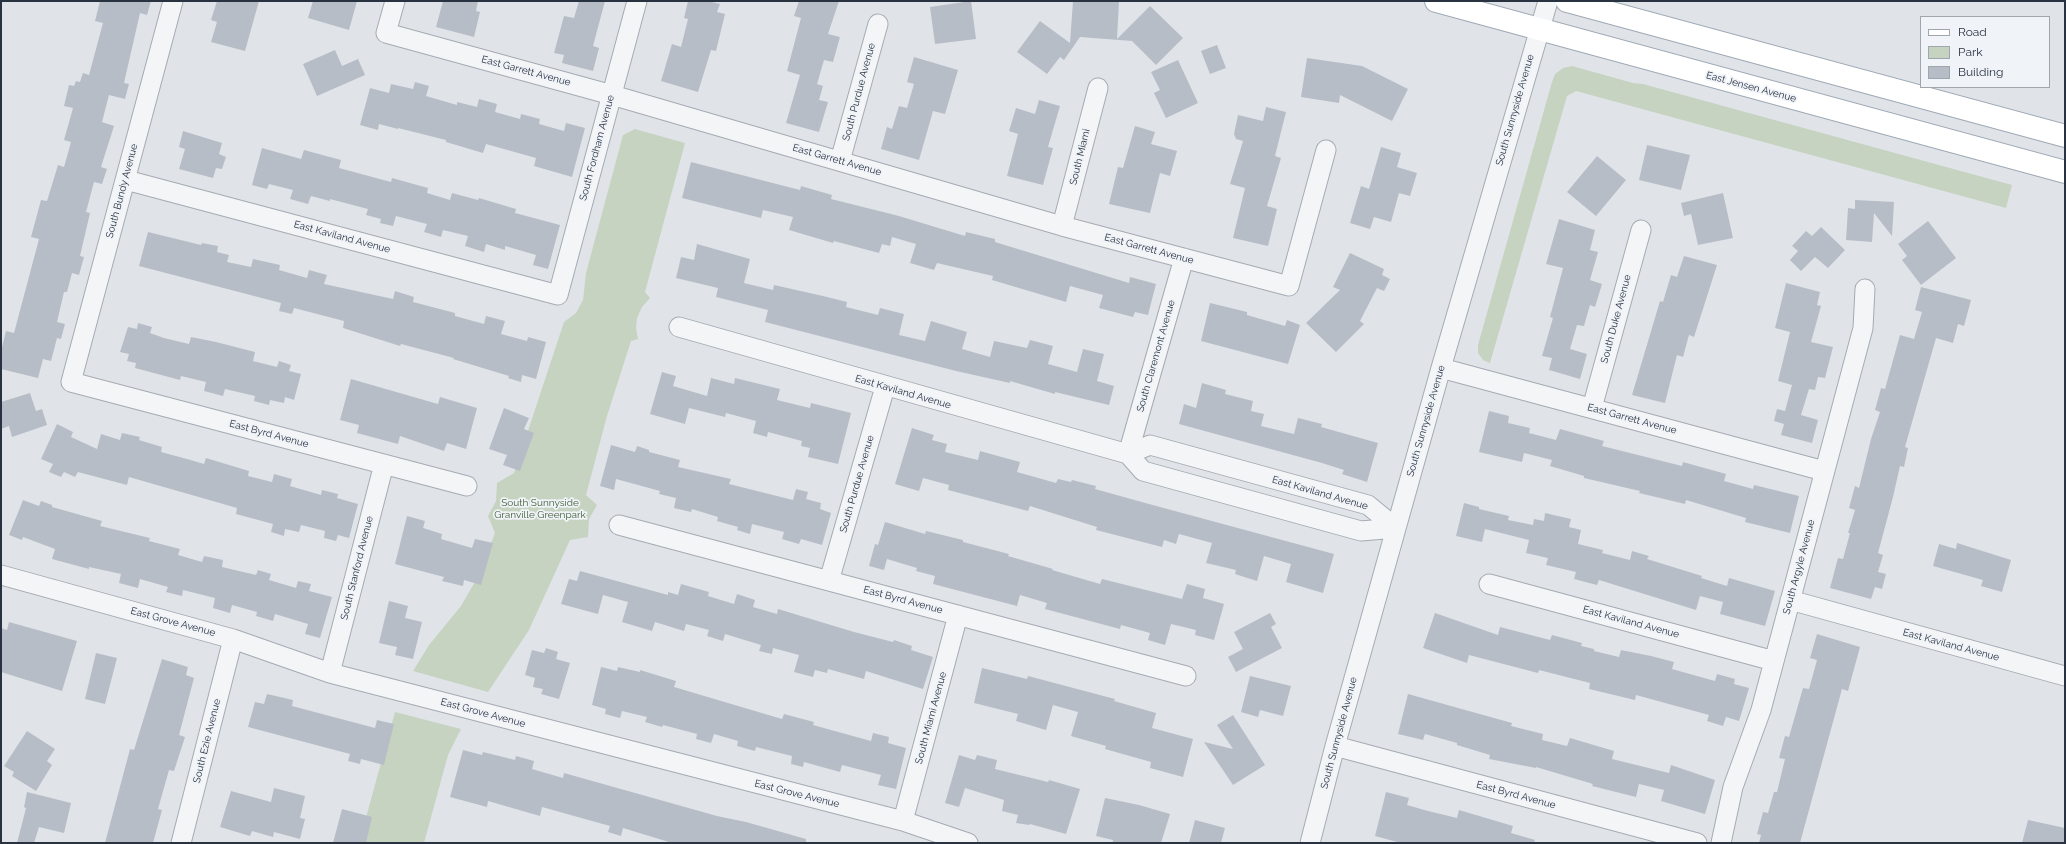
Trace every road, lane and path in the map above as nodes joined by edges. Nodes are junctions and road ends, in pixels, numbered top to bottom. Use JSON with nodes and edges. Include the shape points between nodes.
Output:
{"nodes":[{"id":1,"x":173,"y":1,"type":"edge"},
{"id":2,"x":395,"y":1,"type":"edge"},
{"id":3,"x":637,"y":1,"type":"edge"},
{"id":4,"x":1436,"y":1,"type":"edge"},
{"id":5,"x":1548,"y":1,"type":"edge"},
{"id":6,"x":1567,"y":1,"type":"edge"},
{"id":7,"x":878,"y":24,"type":"dead end"},
{"id":8,"x":1538,"y":29,"type":"junction"},
{"id":9,"x":1098,"y":88,"type":"dead end"},
{"id":10,"x":612,"y":95,"type":"junction"},
{"id":11,"x":2065,"y":136,"type":"edge"},
{"id":12,"x":1326,"y":150,"type":"dead end"},
{"id":13,"x":840,"y":161,"type":"junction"},
{"id":14,"x":2065,"y":172,"type":"edge"},
{"id":15,"x":126,"y":180,"type":"junction"},
{"id":16,"x":1062,"y":226,"type":"junction"},
{"id":17,"x":1641,"y":230,"type":"dead end"},
{"id":18,"x":1184,"y":258,"type":"junction"},
{"id":19,"x":1865,"y":289,"type":"dead end"},
{"id":20,"x":558,"y":295,"type":"joint"},
{"id":21,"x":679,"y":328,"type":"dead end"},
{"id":22,"x":1441,"y":368,"type":"junction"},
{"id":23,"x":71,"y":382,"type":"joint"},
{"id":24,"x":885,"y":387,"type":"junction"},
{"id":25,"x":1592,"y":408,"type":"junction"},
{"id":26,"x":1128,"y":454,"type":"junction"},
{"id":27,"x":384,"y":464,"type":"junction"},
{"id":28,"x":1824,"y":470,"type":"junction"},
{"id":29,"x":467,"y":486,"type":"dead end"},
{"id":30,"x":620,"y":525,"type":"dead end"},
{"id":31,"x":1396,"y":528,"type":"junction"},
{"id":32,"x":1,"y":575,"type":"edge"},
{"id":33,"x":829,"y":581,"type":"junction"},
{"id":34,"x":1489,"y":584,"type":"dead end"},
{"id":35,"x":1790,"y":600,"type":"junction"},
{"id":36,"x":958,"y":615,"type":"junction"},
{"id":37,"x":233,"y":639,"type":"junction"},
{"id":38,"x":1774,"y":661,"type":"junction"},
{"id":39,"x":330,"y":673,"type":"junction"},
{"id":40,"x":1186,"y":676,"type":"dead end"},
{"id":41,"x":2065,"y":676,"type":"edge"},
{"id":42,"x":1335,"y":746,"type":"junction"},
{"id":43,"x":903,"y":821,"type":"junction"},
{"id":44,"x":181,"y":843,"type":"edge"},
{"id":45,"x":968,"y":843,"type":"edge"},
{"id":46,"x":1310,"y":843,"type":"edge"},
{"id":47,"x":1697,"y":843,"type":"edge"},
{"id":48,"x":1721,"y":843,"type":"edge"}],
"edges":[{"from":1,"to":15,"type":"street","name":"South Bundy Avenue"},
{"from":2,"to":10,"type":"street","name":"East Garrett Avenue","via":[[386,33]]},
{"from":3,"to":10,"type":"street","name":"South Fordham Avenue"},
{"from":4,"to":8,"type":"main road","name":"East Jensen Avenue"},
{"from":5,"to":8,"type":"street","name":"South Sunnyside Avenue"},
{"from":6,"to":11,"type":"main road"},
{"from":7,"to":13,"type":"street","name":"South Purdue Avenue"},
{"from":8,"to":14,"type":"main road","name":"East Jensen Avenue"},
{"from":8,"to":22,"type":"street","name":"South Sunnyside Avenue"},
{"from":9,"to":16,"type":"street","name":"South Miami"},
{"from":10,"to":13,"type":"street","name":"East Garrett Avenue"},
{"from":10,"to":20,"type":"street","name":"South Fordham Avenue"},
{"from":12,"to":18,"type":"street","name":"East Garrett Avenue","via":[[1290,286]]},
{"from":13,"to":16,"type":"street","name":"East Garrett Avenue"},
{"from":15,"to":20,"type":"street","name":"East Kaviland Avenue"},
{"from":15,"to":23,"type":"street","name":"South Bundy Avenue"},
{"from":16,"to":18,"type":"street","name":"East Garrett Avenue"},
{"from":17,"to":25,"type":"street","name":"South Duke Avenue"},
{"from":18,"to":26,"type":"street","name":"South Claremont Avenue"},
{"from":19,"to":28,"type":"street","name":"South Argyle Avenue","via":[[1863,328]]},
{"from":21,"to":24,"type":"street","name":"East Kaviland Avenue"},
{"from":22,"to":25,"type":"street","name":"East Garrett Avenue"},
{"from":22,"to":31,"type":"street","name":"South Sunnyside Avenue"},
{"from":23,"to":27,"type":"street","name":"East Byrd Avenue"},
{"from":24,"to":26,"type":"street","name":"East Kaviland Avenue"},
{"from":24,"to":33,"type":"street","name":"South Purdue Avenue"},
{"from":25,"to":28,"type":"street","name":"East Garrett Avenue"},
{"from":26,"to":31,"type":"street","via":[[1143,471],[1361,531]]},
{"from":26,"to":31,"type":"street","name":"East Kaviland Avenue","via":[[1150,445],[1368,505]]},
{"from":27,"to":29,"type":"street","name":"East Byrd Avenue"},
{"from":27,"to":39,"type":"street","name":"South Stanford Avenue"},
{"from":28,"to":35,"type":"street","name":"South Argyle Avenue"},
{"from":30,"to":33,"type":"street","name":"East Byrd Avenue"},
{"from":31,"to":42,"type":"street","name":"South Sunnyside Avenue"},
{"from":32,"to":37,"type":"street","name":"East Grove Avenue"},
{"from":33,"to":36,"type":"street","name":"East Byrd Avenue"},
{"from":34,"to":38,"type":"street","name":"East Kaviland Avenue"},
{"from":35,"to":38,"type":"street","name":"South Argyle Avenue"},
{"from":35,"to":41,"type":"street","name":"East Kaviland Avenue"},
{"from":36,"to":40,"type":"street","name":"East Byrd Avenue"},
{"from":36,"to":43,"type":"street","name":"South Miami Avenue"},
{"from":37,"to":39,"type":"street","name":"East Grove Avenue"},
{"from":37,"to":44,"type":"street","name":"South Ezie Avenue"},
{"from":38,"to":48,"type":"street","name":"South Argyle Avenue","via":[[1761,710],[1733,787]]},
{"from":39,"to":43,"type":"street","name":"East Grove Avenue"},
{"from":42,"to":46,"type":"street","name":"South Sunnyside Avenue"},
{"from":42,"to":47,"type":"street","name":"East Byrd Avenue"},
{"from":43,"to":45,"type":"street","name":"East Grove Avenue"}]}
